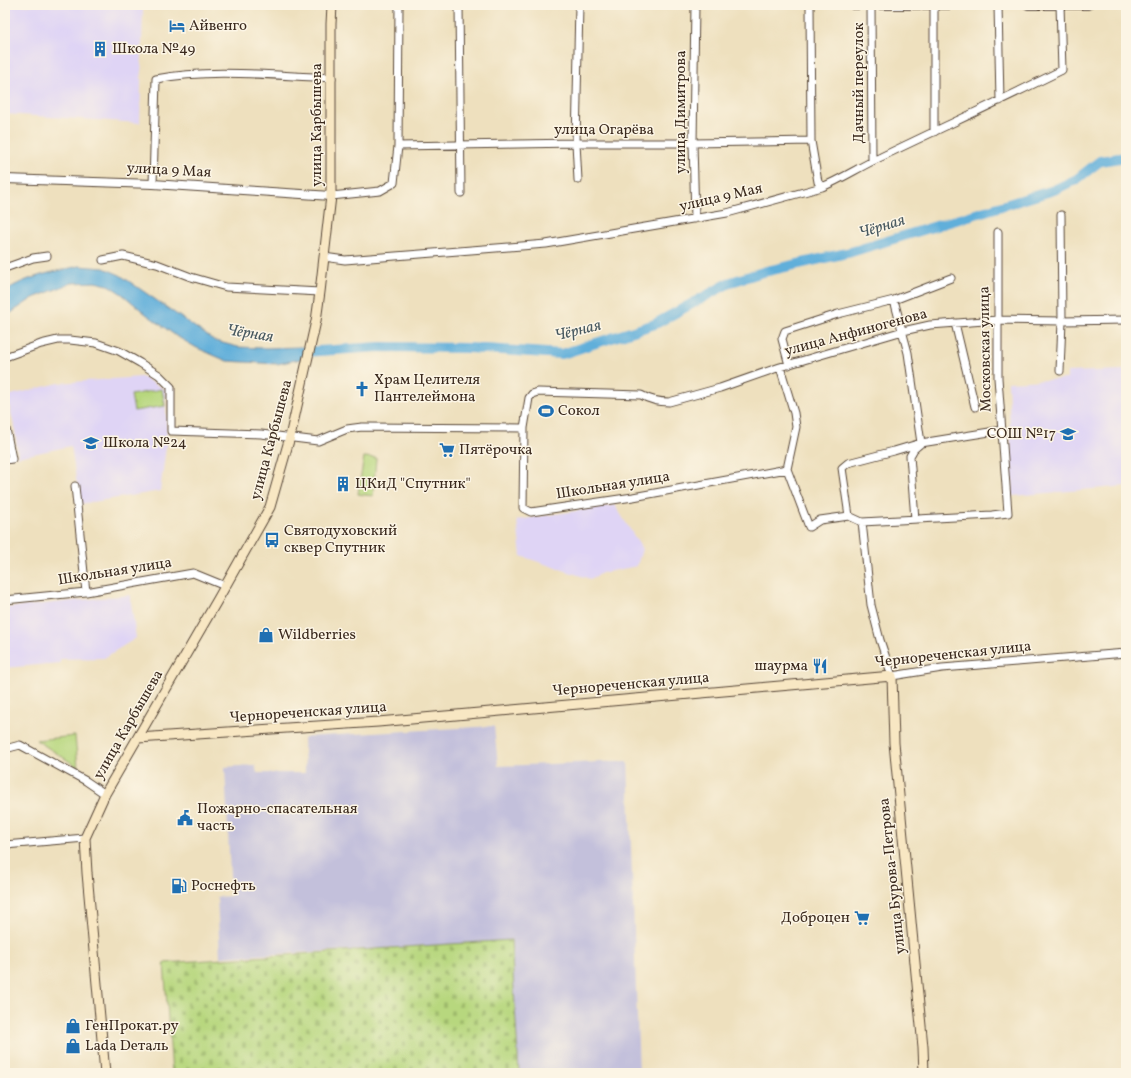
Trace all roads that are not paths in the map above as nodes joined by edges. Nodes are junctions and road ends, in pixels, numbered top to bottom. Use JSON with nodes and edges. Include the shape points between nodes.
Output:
{"nodes":[{"id":1,"x":332,"y":5,"type":"edge"},
{"id":2,"x":399,"y":5,"type":"edge"},
{"id":3,"x":460,"y":5,"type":"edge"},
{"id":4,"x":579,"y":5,"type":"edge"},
{"id":5,"x":695,"y":5,"type":"edge"},
{"id":6,"x":810,"y":5,"type":"edge"},
{"id":7,"x":853,"y":5,"type":"edge"},
{"id":8,"x":871,"y":5,"type":"edge"},
{"id":9,"x":934,"y":5,"type":"edge"},
{"id":10,"x":971,"y":5,"type":"edge"},
{"id":11,"x":998,"y":5,"type":"edge"},
{"id":12,"x":1028,"y":5,"type":"edge"},
{"id":13,"x":1060,"y":5,"type":"edge"},
{"id":14,"x":1088,"y":5,"type":"edge"},
{"id":15,"x":332,"y":78,"type":"junction"},
{"id":16,"x":1000,"y":101,"type":"junction"},
{"id":17,"x":934,"y":132,"type":"junction"},
{"id":18,"x":811,"y":141,"type":"junction"},
{"id":19,"x":576,"y":143,"type":"junction"},
{"id":20,"x":693,"y":143,"type":"junction"},
{"id":21,"x":460,"y":145,"type":"junction"},
{"id":22,"x":398,"y":146,"type":"junction"},
{"id":23,"x":872,"y":161,"type":"junction"},
{"id":24,"x":5,"y":180,"type":"edge"},
{"id":25,"x":578,"y":180,"type":"dead end"},
{"id":26,"x":153,"y":184,"type":"junction"},
{"id":27,"x":822,"y":187,"type":"junction"},
{"id":28,"x":461,"y":194,"type":"dead end"},
{"id":29,"x":330,"y":196,"type":"junction"},
{"id":30,"x":1061,"y":216,"type":"dead end"},
{"id":31,"x":695,"y":219,"type":"junction"},
{"id":32,"x":998,"y":232,"type":"dead end"},
{"id":33,"x":47,"y":256,"type":"dead end"},
{"id":34,"x":324,"y":256,"type":"junction"},
{"id":35,"x":103,"y":260,"type":"dead end"},
{"id":36,"x":5,"y":268,"type":"edge"},
{"id":37,"x":951,"y":278,"type":"dead end"},
{"id":38,"x":320,"y":292,"type":"junction"},
{"id":39,"x":894,"y":300,"type":"junction"},
{"id":40,"x":998,"y":320,"type":"junction"},
{"id":41,"x":1126,"y":320,"type":"edge"},
{"id":42,"x":1062,"y":321,"type":"junction"},
{"id":43,"x":956,"y":323,"type":"junction"},
{"id":44,"x":902,"y":331,"type":"junction"},
{"id":45,"x":5,"y":357,"type":"edge"},
{"id":46,"x":789,"y":365,"type":"junction"},
{"id":47,"x":780,"y":367,"type":"junction"},
{"id":48,"x":1060,"y":371,"type":"dead end"},
{"id":49,"x":975,"y":407,"type":"dead end"},
{"id":50,"x":5,"y":424,"type":"edge"},
{"id":51,"x":524,"y":428,"type":"junction"},
{"id":52,"x":1002,"y":430,"type":"junction"},
{"id":53,"x":290,"y":437,"type":"junction"},
{"id":54,"x":921,"y":443,"type":"junction"},
{"id":55,"x":894,"y":451,"type":"junction"},
{"id":56,"x":910,"y":456,"type":"junction"},
{"id":57,"x":8,"y":459,"type":"edge"},
{"id":58,"x":787,"y":469,"type":"junction"},
{"id":59,"x":75,"y":486,"type":"dead end"},
{"id":60,"x":849,"y":516,"type":"junction"},
{"id":61,"x":915,"y":519,"type":"junction"},
{"id":62,"x":862,"y":522,"type":"junction"},
{"id":63,"x":225,"y":586,"type":"junction"},
{"id":64,"x":86,"y":592,"type":"junction"},
{"id":65,"x":5,"y":600,"type":"edge"},
{"id":66,"x":1126,"y":653,"type":"edge"},
{"id":67,"x":892,"y":676,"type":"junction"},
{"id":68,"x":138,"y":738,"type":"junction"},
{"id":69,"x":5,"y":749,"type":"edge"},
{"id":70,"x":105,"y":794,"type":"junction"},
{"id":71,"x":85,"y":838,"type":"junction"},
{"id":72,"x":5,"y":844,"type":"edge"},
{"id":73,"x":105,"y":1073,"type":"edge"},
{"id":74,"x":924,"y":1073,"type":"edge"}],
"edges":[{"from":1,"to":15,"type":"main road","name":"улица Карбышева"},
{"from":2,"to":22,"type":"street"},
{"from":3,"to":21,"type":"street"},
{"from":4,"to":19,"type":"street"},
{"from":5,"to":20,"type":"street","name":"улица Димитрова"},
{"from":6,"to":18,"type":"street"},
{"from":7,"to":8,"type":"street"},
{"from":8,"to":9,"type":"street"},
{"from":8,"to":23,"type":"street","name":"Дачный переулок"},
{"from":9,"to":10,"type":"street"},
{"from":9,"to":17,"type":"street"},
{"from":11,"to":16,"type":"street"},
{"from":12,"to":13,"type":"street"},
{"from":13,"to":14,"type":"street"},
{"from":13,"to":16,"type":"street","name":"улица 9 Мая","via":[[1062,70]]},
{"from":15,"to":26,"type":"street","via":[[198,74],[156,79]]},
{"from":15,"to":29,"type":"main road","name":"улица Карбышева"},
{"from":16,"to":17,"type":"street","name":"улица 9 Мая"},
{"from":17,"to":23,"type":"street","name":"улица 9 Мая"},
{"from":18,"to":20,"type":"street","name":"улица Огарёва"},
{"from":18,"to":27,"type":"street","via":[[818,182]]},
{"from":19,"to":20,"type":"street","name":"улица Огарёва"},
{"from":19,"to":21,"type":"street","name":"улица Огарёва"},
{"from":19,"to":25,"type":"street"},
{"from":20,"to":31,"type":"street","name":"улица Димитрова"},
{"from":21,"to":22,"type":"street","name":"улица Огарёва"},
{"from":21,"to":28,"type":"street"},
{"from":22,"to":29,"type":"street","via":[[394,184],[380,191]]},
{"from":23,"to":27,"type":"street","name":"улица 9 Мая"},
{"from":24,"to":26,"type":"street","name":"улица 9 Мая"},
{"from":26,"to":29,"type":"street","name":"улица 9 Мая"},
{"from":27,"to":31,"type":"street","name":"улица 9 Мая","via":[[727,213]]},
{"from":29,"to":34,"type":"main road","name":"улица Карбышева"},
{"from":30,"to":42,"type":"street"},
{"from":31,"to":34,"type":"street","name":"улица 9 Мая","via":[[546,244],[345,260]]},
{"from":32,"to":40,"type":"street","name":"Московская улица"},
{"from":33,"to":36,"type":"street"},
{"from":34,"to":38,"type":"main road","name":"улица Карбышева"},
{"from":35,"to":38,"type":"street","via":[[123,256],[157,264],[226,287]]},
{"from":37,"to":39,"type":"street"},
{"from":38,"to":53,"type":"main road","name":"улица Карбышева","via":[[316,322]]},
{"from":39,"to":44,"type":"street"},
{"from":39,"to":46,"type":"street","via":[[784,331],[782,339]]},
{"from":40,"to":42,"type":"street","name":"улица Анфиногенова"},
{"from":40,"to":43,"type":"street","name":"улица Анфиногенова"},
{"from":40,"to":52,"type":"street","name":"Московская улица","via":[[998,378]]},
{"from":41,"to":42,"type":"street","name":"улица Анфиногенова"},
{"from":42,"to":48,"type":"street"},
{"from":43,"to":44,"type":"street","name":"улица Анфиногенова"},
{"from":43,"to":49,"type":"street"},
{"from":44,"to":46,"type":"street","name":"улица Анфиногенова"},
{"from":44,"to":54,"type":"street","via":[[908,353]]},
{"from":45,"to":53,"type":"street","via":[[58,340],[96,343],[119,351],[159,375],[171,387],[171,431]]},
{"from":46,"to":47,"type":"street","name":"улица Анфиногенова"},
{"from":47,"to":51,"type":"street","name":"улица Анфиногенова","via":[[669,402],[644,400],[641,395],[536,392],[529,398]]},
{"from":47,"to":58,"type":"street","via":[[796,427]]},
{"from":50,"to":57,"type":"street"},
{"from":51,"to":53,"type":"street","via":[[362,427],[347,429],[318,441]]},
{"from":51,"to":58,"type":"street","name":"Школьная улица","via":[[523,508],[531,512],[633,497]]},
{"from":52,"to":54,"type":"street"},
{"from":52,"to":61,"type":"street","name":"Московская улица","via":[[1008,513]]},
{"from":53,"to":63,"type":"main road","name":"улица Карбышева","via":[[270,507]]},
{"from":54,"to":55,"type":"street"},
{"from":54,"to":56,"type":"street"},
{"from":55,"to":56,"type":"street"},
{"from":55,"to":60,"type":"street","via":[[848,462],[842,468]]},
{"from":56,"to":61,"type":"street"},
{"from":58,"to":60,"type":"street","via":[[809,527],[820,520]]},
{"from":59,"to":64,"type":"street"},
{"from":60,"to":62,"type":"street"},
{"from":61,"to":62,"type":"street"},
{"from":62,"to":67,"type":"street","via":[[871,605],[881,646]]},
{"from":63,"to":64,"type":"street","name":"Школьная улица","via":[[193,573]]},
{"from":63,"to":68,"type":"main road","name":"улица Карбышева"},
{"from":64,"to":65,"type":"street","name":"Школьная улица"},
{"from":66,"to":67,"type":"street","name":"Чернореченская улица","via":[[942,668]]},
{"from":67,"to":68,"type":"main road","name":"Чернореченская улица","via":[[378,722]]},
{"from":67,"to":74,"type":"main road","name":"улица Бурова-Петрова","via":[[894,743],[924,1047]]},
{"from":68,"to":70,"type":"main road","name":"улица Карбышева"},
{"from":69,"to":70,"type":"street","via":[[20,745]]},
{"from":70,"to":71,"type":"main road","name":"улица Карбышева"},
{"from":71,"to":72,"type":"street"},
{"from":71,"to":73,"type":"main road"}]}
